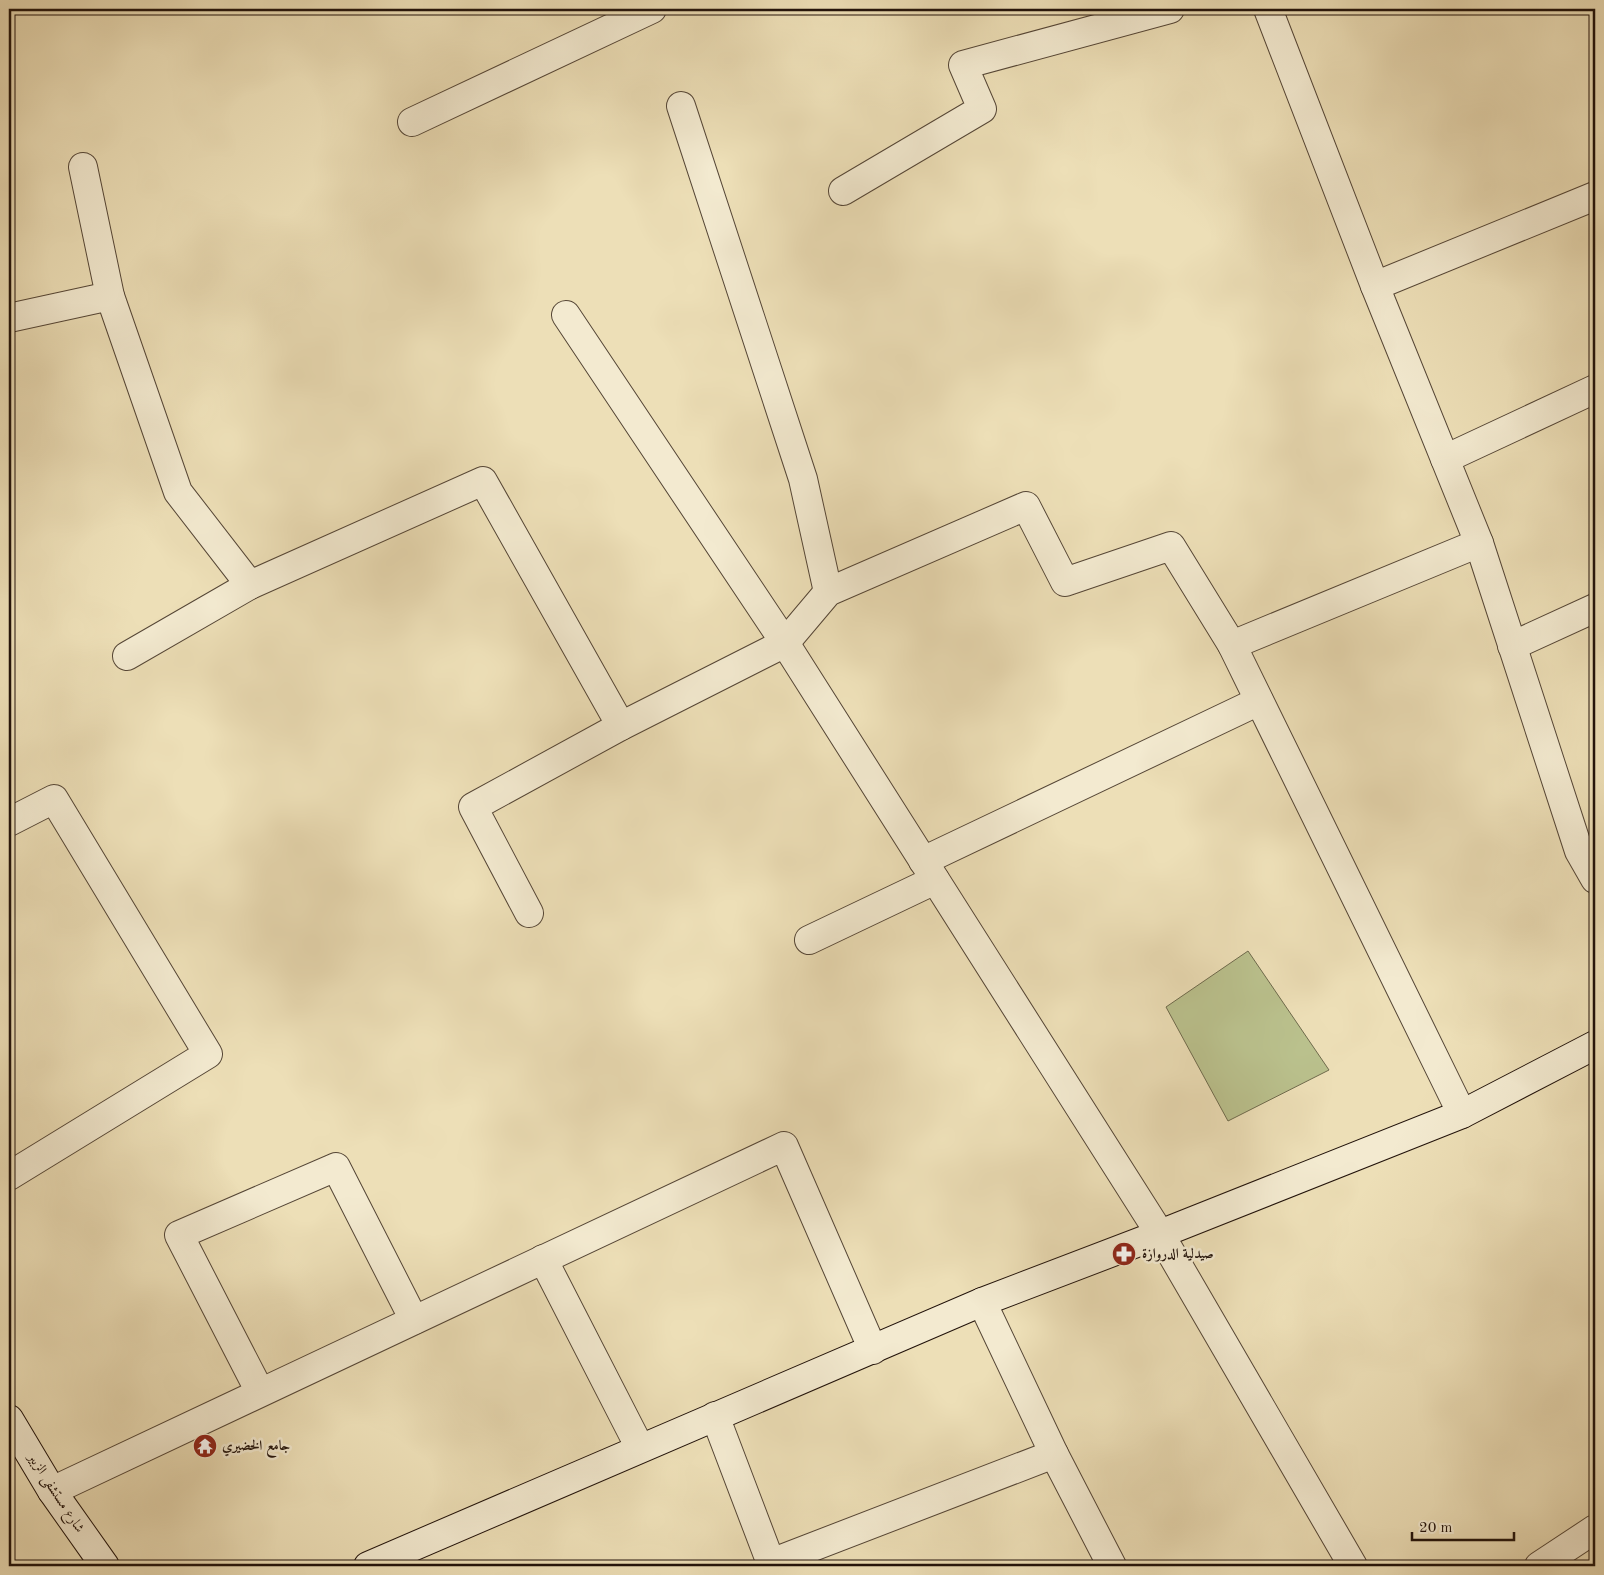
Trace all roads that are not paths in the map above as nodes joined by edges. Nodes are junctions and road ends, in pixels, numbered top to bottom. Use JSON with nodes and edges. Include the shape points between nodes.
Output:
{"nodes":[{"id":1,"x":652,"y":9,"type":"edge"},
{"id":2,"x":1170,"y":9,"type":"edge"},
{"id":3,"x":1268,"y":9,"type":"edge"},
{"id":4,"x":681,"y":106,"type":"dead end"},
{"id":5,"x":412,"y":122,"type":"dead end"},
{"id":6,"x":83,"y":166,"type":"dead end"},
{"id":7,"x":843,"y":191,"type":"dead end"},
{"id":8,"x":1595,"y":196,"type":"edge"},
{"id":9,"x":1375,"y":286,"type":"junction"},
{"id":10,"x":110,"y":296,"type":"junction"},
{"id":11,"x":566,"y":315,"type":"dead end"},
{"id":12,"x":9,"y":318,"type":"edge"},
{"id":13,"x":1595,"y":389,"type":"edge"},
{"id":14,"x":1444,"y":459,"type":"junction"},
{"id":15,"x":1479,"y":543,"type":"junction"},
{"id":16,"x":250,"y":586,"type":"junction"},
{"id":17,"x":828,"y":592,"type":"junction"},
{"id":18,"x":1595,"y":608,"type":"edge"},
{"id":19,"x":785,"y":643,"type":"junction"},
{"id":20,"x":1232,"y":645,"type":"junction"},
{"id":21,"x":1512,"y":646,"type":"junction"},
{"id":22,"x":127,"y":656,"type":"dead end"},
{"id":23,"x":1259,"y":701,"type":"junction"},
{"id":24,"x":621,"y":726,"type":"junction"},
{"id":25,"x":9,"y":822,"type":"edge"},
{"id":26,"x":1587,"y":843,"type":"edge"},
{"id":27,"x":929,"y":870,"type":"junction"},
{"id":28,"x":1595,"y":879,"type":"edge"},
{"id":29,"x":529,"y":913,"type":"dead end"},
{"id":30,"x":809,"y":940,"type":"dead end"},
{"id":31,"x":1595,"y":1045,"type":"edge"},
{"id":32,"x":1462,"y":1114,"type":"junction"},
{"id":33,"x":9,"y":1176,"type":"edge"},
{"id":34,"x":1160,"y":1234,"type":"junction"},
{"id":35,"x":543,"y":1259,"type":"junction"},
{"id":36,"x":982,"y":1302,"type":"junction"},
{"id":37,"x":414,"y":1320,"type":"junction"},
{"id":38,"x":873,"y":1350,"type":"junction"},
{"id":39,"x":260,"y":1392,"type":"junction"},
{"id":40,"x":715,"y":1416,"type":"junction"},
{"id":41,"x":9,"y":1419,"type":"edge"},
{"id":42,"x":640,"y":1448,"type":"junction"},
{"id":43,"x":1054,"y":1454,"type":"junction"},
{"id":44,"x":52,"y":1491,"type":"junction"},
{"id":45,"x":1595,"y":1528,"type":"edge"},
{"id":46,"x":771,"y":1565,"type":"edge"},
{"id":47,"x":105,"y":1566,"type":"edge"},
{"id":48,"x":368,"y":1566,"type":"edge"},
{"id":49,"x":1112,"y":1566,"type":"edge"},
{"id":50,"x":1353,"y":1566,"type":"edge"},
{"id":51,"x":1540,"y":1566,"type":"edge"}],
"edges":[{"from":1,"to":5,"type":"street"},
{"from":2,"to":7,"type":"street","via":[[963,65],[982,109]]},
{"from":3,"to":9,"type":"street"},
{"from":4,"to":17,"type":"street","via":[[802,479]]},
{"from":6,"to":10,"type":"street"},
{"from":8,"to":9,"type":"street"},
{"from":9,"to":14,"type":"street"},
{"from":10,"to":12,"type":"street"},
{"from":10,"to":16,"type":"street","via":[[178,492]]},
{"from":11,"to":19,"type":"street"},
{"from":13,"to":14,"type":"street"},
{"from":14,"to":15,"type":"street"},
{"from":15,"to":20,"type":"street"},
{"from":15,"to":21,"type":"street"},
{"from":16,"to":22,"type":"street"},
{"from":16,"to":24,"type":"street","via":[[483,481]]},
{"from":17,"to":19,"type":"street"},
{"from":17,"to":20,"type":"street","via":[[1026,506],[1065,582],[1171,546]]},
{"from":18,"to":21,"type":"street"},
{"from":19,"to":24,"type":"street"},
{"from":19,"to":27,"type":"street"},
{"from":20,"to":23,"type":"street"},
{"from":21,"to":26,"type":"street"},
{"from":23,"to":27,"type":"street"},
{"from":23,"to":32,"type":"street"},
{"from":24,"to":29,"type":"street","via":[[473,807]]},
{"from":25,"to":33,"type":"street","via":[[54,799],[208,1054]]},
{"from":26,"to":28,"type":"street"},
{"from":27,"to":30,"type":"street"},
{"from":27,"to":34,"type":"street"},
{"from":31,"to":32,"type":"street"},
{"from":32,"to":34,"type":"street"},
{"from":34,"to":36,"type":"street"},
{"from":34,"to":50,"type":"street"},
{"from":35,"to":37,"type":"street"},
{"from":35,"to":38,"type":"street","via":[[784,1146]]},
{"from":35,"to":42,"type":"street"},
{"from":36,"to":38,"type":"street"},
{"from":36,"to":43,"type":"street"},
{"from":37,"to":39,"type":"street"},
{"from":37,"to":39,"type":"street","via":[[336,1167],[179,1235]]},
{"from":38,"to":40,"type":"street"},
{"from":39,"to":44,"type":"street"},
{"from":40,"to":42,"type":"street"},
{"from":40,"to":46,"type":"street"},
{"from":41,"to":44,"type":"street","name":"شارع مستشفى الزبير"},
{"from":42,"to":48,"type":"street"},
{"from":43,"to":46,"type":"street"},
{"from":43,"to":49,"type":"street"},
{"from":44,"to":47,"type":"street","name":"شارع مستشفى الزبير"},
{"from":45,"to":51,"type":"street"}]}
